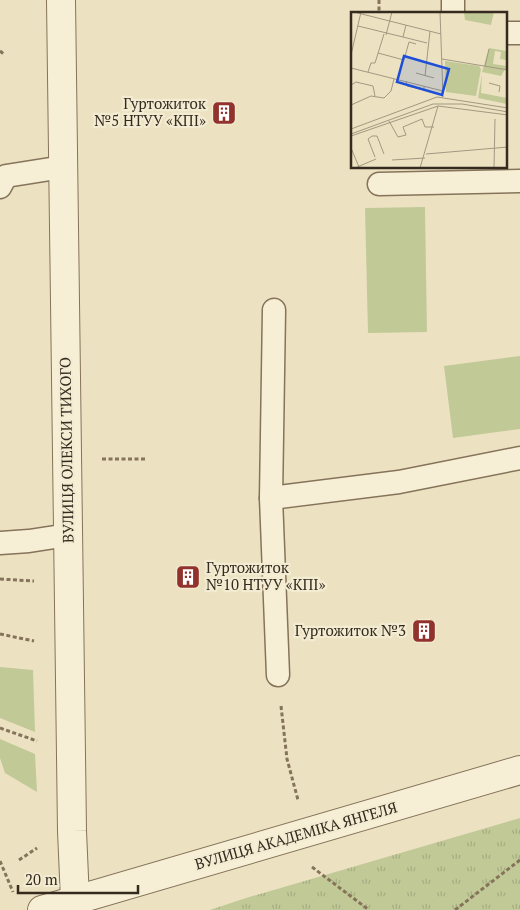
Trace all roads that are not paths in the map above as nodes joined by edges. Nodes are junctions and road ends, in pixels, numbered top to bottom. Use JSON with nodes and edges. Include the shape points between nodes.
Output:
{"nodes":[{"id":1,"x":61,"y":0,"type":"edge"},
{"id":2,"x":64,"y":167,"type":"junction"},
{"id":3,"x":520,"y":181,"type":"edge"},
{"id":4,"x":379,"y":184,"type":"dead end"},
{"id":5,"x":0,"y":188,"type":"edge"},
{"id":6,"x":274,"y":310,"type":"dead end"},
{"id":7,"x":520,"y":458,"type":"edge"},
{"id":8,"x":271,"y":498,"type":"junction"},
{"id":9,"x":68,"y":535,"type":"junction"},
{"id":10,"x":0,"y":543,"type":"edge"},
{"id":11,"x":278,"y":675,"type":"road end"},
{"id":12,"x":520,"y":770,"type":"edge"},
{"id":13,"x":75,"y":900,"type":"junction"},
{"id":14,"x":42,"y":910,"type":"edge"}],
"edges":[{"from":1,"to":2,"type":"street","name":"ВУЛИЦЯ ОЛЕКСИ ТИХОГО"},
{"from":2,"to":5,"type":"lane","via":[[6,176]]},
{"from":2,"to":9,"type":"street","name":"ВУЛИЦЯ ОЛЕКСИ ТИХОГО"},
{"from":3,"to":4,"type":"lane"},
{"from":6,"to":8,"type":"lane"},
{"from":7,"to":8,"type":"lane","via":[[399,482]]},
{"from":8,"to":11,"type":"lane"},
{"from":9,"to":10,"type":"lane"},
{"from":9,"to":13,"type":"street","name":"ВУЛИЦЯ ОЛЕКСИ ТИХОГО"},
{"from":12,"to":13,"type":"street","name":"ВУЛИЦЯ АКАДЕМІКА ЯНГЕЛЯ"},
{"from":13,"to":14,"type":"street","name":"ВУЛИЦЯ АКАДЕМІКА ЯНГЕЛЯ"}]}
